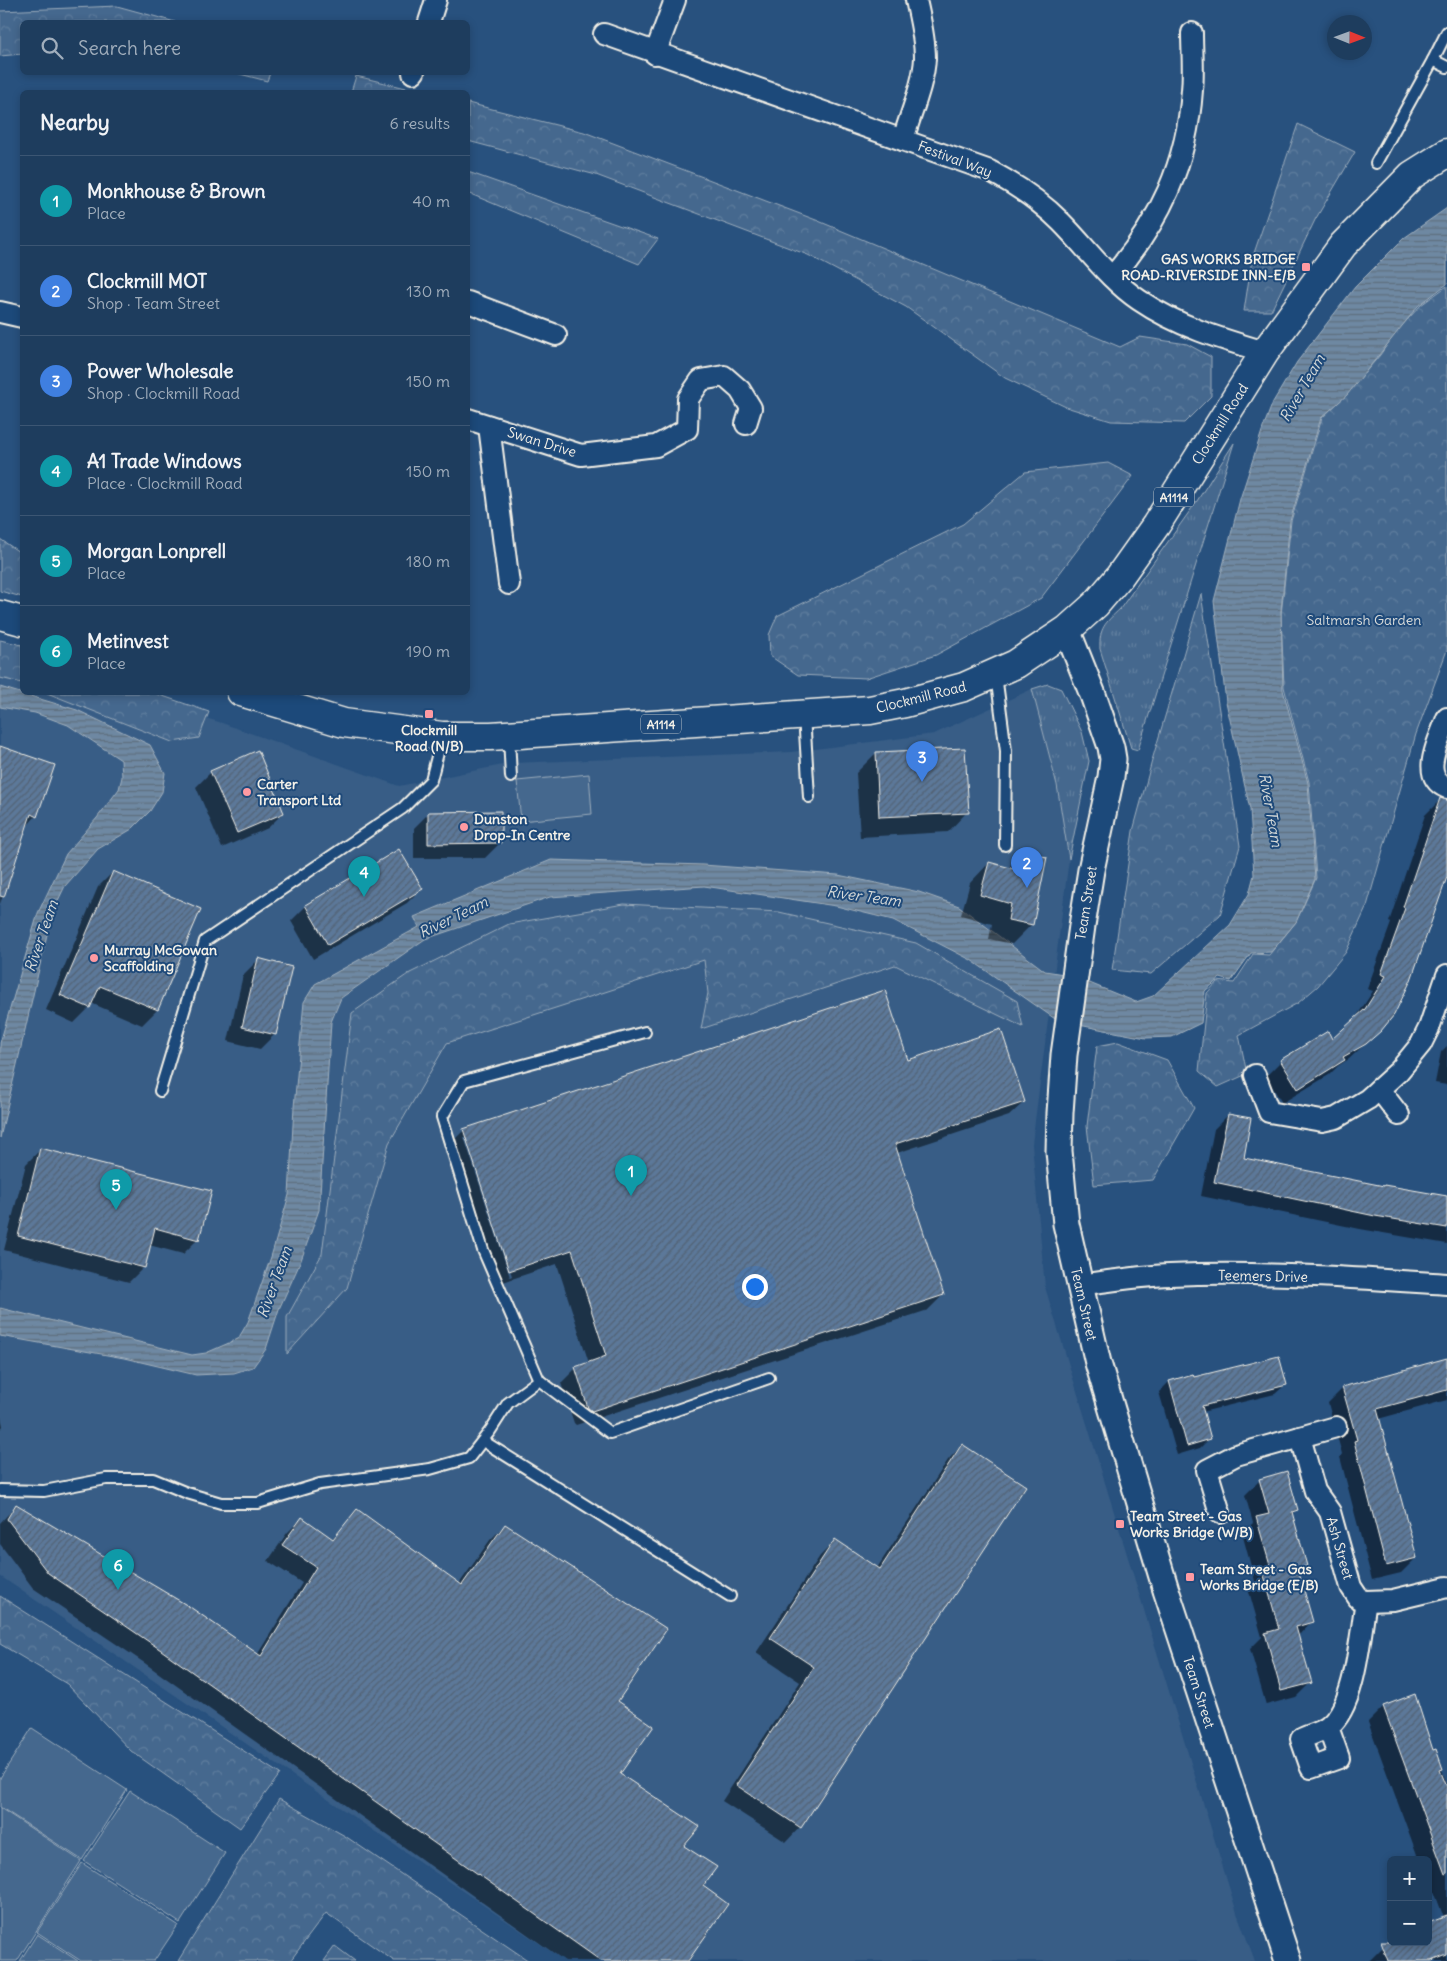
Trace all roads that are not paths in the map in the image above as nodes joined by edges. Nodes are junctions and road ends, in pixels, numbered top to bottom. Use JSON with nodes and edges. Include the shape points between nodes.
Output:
{"nodes":[{"id":1,"x":436,"y":0,"type":"edge"},
{"id":2,"x":675,"y":0,"type":"edge"},
{"id":3,"x":916,"y":0,"type":"edge"},
{"id":4,"x":430,"y":20,"type":"edge"},
{"id":5,"x":1447,"y":32,"type":"edge"},
{"id":6,"x":1192,"y":33,"type":"dead end"},
{"id":7,"x":604,"y":34,"type":"dead end"},
{"id":8,"x":655,"y":54,"type":"junction"},
{"id":9,"x":1433,"y":60,"type":"junction"},
{"id":10,"x":1447,"y":67,"type":"edge"},
{"id":11,"x":903,"y":140,"type":"junction"},
{"id":12,"x":1447,"y":153,"type":"edge"},
{"id":13,"x":1376,"y":163,"type":"dead end"},
{"id":14,"x":1112,"y":277,"type":"junction"},
{"id":15,"x":470,"y":309,"type":"edge"},
{"id":16,"x":0,"y":312,"type":"edge"},
{"id":17,"x":20,"y":317,"type":"edge"},
{"id":18,"x":556,"y":334,"type":"dead end"},
{"id":19,"x":1265,"y":352,"type":"junction"},
{"id":20,"x":470,"y":420,"type":"edge"},
{"id":21,"x":746,"y":424,"type":"dead end"},
{"id":22,"x":489,"y":426,"type":"junction"},
{"id":23,"x":509,"y":584,"type":"dead end"},
{"id":24,"x":0,"y":615,"type":"edge"},
{"id":25,"x":20,"y":620,"type":"edge"},
{"id":26,"x":1067,"y":630,"type":"junction"},
{"id":27,"x":996,"y":674,"type":"junction"},
{"id":28,"x":252,"y":695,"type":"edge"},
{"id":29,"x":804,"y":714,"type":"junction"},
{"id":30,"x":1447,"y":718,"type":"edge"},
{"id":31,"x":509,"y":734,"type":"junction"},
{"id":32,"x":442,"y":736,"type":"junction"},
{"id":33,"x":511,"y":777,"type":"dead end"},
{"id":34,"x":1447,"y":788,"type":"edge"},
{"id":35,"x":809,"y":796,"type":"dead end"},
{"id":36,"x":1005,"y":844,"type":"dead end"},
{"id":37,"x":1446,"y":979,"type":"edge"},
{"id":38,"x":645,"y":1032,"type":"dead end"},
{"id":39,"x":1255,"y":1075,"type":"dead end"},
{"id":40,"x":1379,"y":1089,"type":"junction"},
{"id":41,"x":160,"y":1091,"type":"dead end"},
{"id":42,"x":1399,"y":1115,"type":"dead end"},
{"id":43,"x":1447,"y":1284,"type":"edge"},
{"id":44,"x":1079,"y":1285,"type":"junction"},
{"id":45,"x":769,"y":1378,"type":"dead end"},
{"id":46,"x":539,"y":1380,"type":"junction"},
{"id":47,"x":1336,"y":1427,"type":"dead end"},
{"id":48,"x":1300,"y":1437,"type":"junction"},
{"id":49,"x":483,"y":1441,"type":"junction"},
{"id":50,"x":0,"y":1490,"type":"edge"},
{"id":51,"x":1220,"y":1513,"type":"dead end"},
{"id":52,"x":1447,"y":1587,"type":"edge"},
{"id":53,"x":730,"y":1596,"type":"dead end"},
{"id":54,"x":1366,"y":1601,"type":"junction"},
{"id":55,"x":1328,"y":1727,"type":"dead end"},
{"id":56,"x":1288,"y":1961,"type":"edge"}],
"edges":[{"from":1,"to":4,"type":"street"},
{"from":2,"to":8,"type":"street"},
{"from":3,"to":11,"type":"street","via":[[925,59]]},
{"from":5,"to":9,"type":"lane"},
{"from":6,"to":14,"type":"street","via":[[1192,90],[1188,126],[1178,164],[1151,225]]},
{"from":7,"to":8,"type":"street","name":"Festival Way"},
{"from":8,"to":11,"type":"street","name":"Festival Way"},
{"from":9,"to":10,"type":"lane"},
{"from":9,"to":13,"type":"lane"},
{"from":11,"to":14,"type":"street","name":"Festival Way","via":[[990,171],[1018,186],[1060,221]]},
{"from":12,"to":19,"type":"main road","name":"Clockmill Road","number":"A1114","via":[[1412,175],[1343,245]]},
{"from":14,"to":19,"type":"street","name":"Festival Way","via":[[1138,300],[1172,319],[1209,335]]},
{"from":15,"to":18,"type":"street"},
{"from":16,"to":17,"type":"street"},
{"from":19,"to":26,"type":"main road","name":"Clockmill Road","number":"A1114","via":[[1156,525],[1119,577]]},
{"from":20,"to":22,"type":"street","name":"Swan Drive"},
{"from":21,"to":22,"type":"street","name":"Swan Drive","via":[[751,408],[740,390],[724,376],[701,380],[688,399],[688,429],[656,446],[581,455]]},
{"from":22,"to":23,"type":"street"},
{"from":24,"to":25,"type":"main road"},
{"from":26,"to":27,"type":"main road","name":"Clockmill Road","number":"A1114"},
{"from":26,"to":44,"type":"street","name":"Team Street","via":[[1112,753],[1111,777],[1082,926],[1061,1094],[1059,1151],[1066,1224]]},
{"from":27,"to":29,"type":"main road","name":"Clockmill Road","number":"A1114","via":[[964,687],[905,703],[870,710]]},
{"from":27,"to":36,"type":"lane","via":[[1006,751]]},
{"from":28,"to":32,"type":"main road","name":"Clockmill Road","number":"A1114","via":[[344,723]]},
{"from":29,"to":31,"type":"main road","name":"Clockmill Road","number":"A1114"},
{"from":29,"to":35,"type":"lane"},
{"from":30,"to":34,"type":"street","via":[[1431,766],[1433,777]]},
{"from":31,"to":32,"type":"main road","name":"Clockmill Road","number":"A1114"},
{"from":31,"to":33,"type":"lane"},
{"from":32,"to":41,"type":"lane","via":[[431,780],[403,808],[205,941]]},
{"from":37,"to":40,"type":"street","via":[[1430,1028],[1421,1044]]},
{"from":38,"to":46,"type":"lane","via":[[464,1081],[442,1117],[483,1250]]},
{"from":39,"to":40,"type":"street","via":[[1269,1112],[1322,1121],[1336,1118]]},
{"from":40,"to":42,"type":"street"},
{"from":43,"to":44,"type":"street","name":"Teemers Drive","via":[[1316,1276],[1184,1275],[1146,1276]]},
{"from":44,"to":56,"type":"street","name":"Team Street","via":[[1098,1364],[1166,1590]]},
{"from":45,"to":46,"type":"lane","via":[[610,1433]]},
{"from":46,"to":49,"type":"lane","via":[[508,1403]]},
{"from":47,"to":48,"type":"street"},
{"from":48,"to":51,"type":"street","via":[[1236,1454],[1207,1470]]},
{"from":48,"to":54,"type":"street","name":"Ash Street","via":[[1315,1491],[1330,1512],[1351,1587],[1359,1599]]},
{"from":49,"to":50,"type":"lane","via":[[469,1458],[430,1470],[320,1484],[258,1503],[221,1503],[153,1479],[106,1479],[44,1491]]},
{"from":49,"to":53,"type":"lane"},
{"from":52,"to":54,"type":"street","via":[[1393,1600]]},
{"from":54,"to":55,"type":"street","via":[[1345,1705]]}]}
